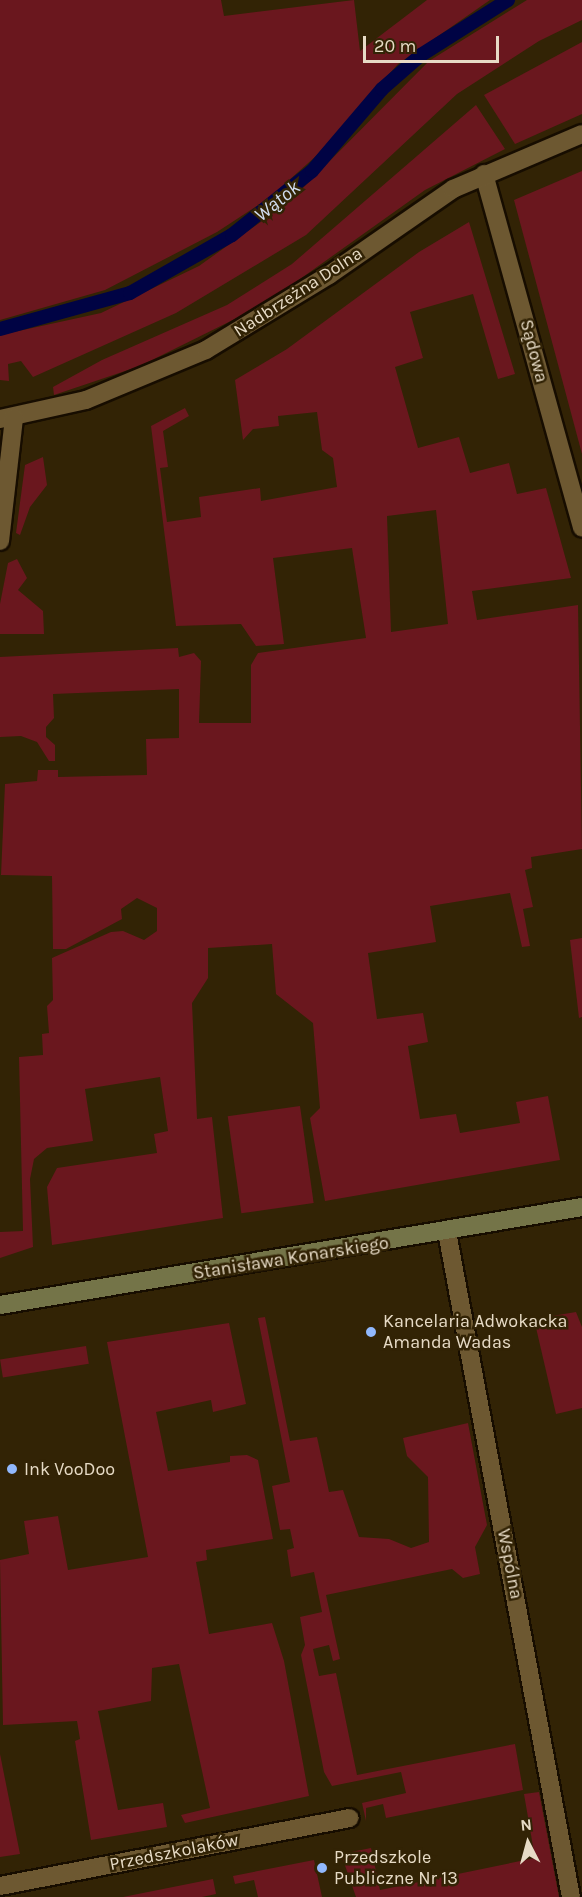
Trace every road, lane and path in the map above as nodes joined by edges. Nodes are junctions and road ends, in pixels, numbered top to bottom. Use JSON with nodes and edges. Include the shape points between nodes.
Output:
{"nodes":[{"id":1,"x":582,"y":134,"type":"edge"},
{"id":2,"x":484,"y":174,"type":"junction"},
{"id":3,"x":7,"y":419,"type":"edge"},
{"id":4,"x":582,"y":528,"type":"edge"},
{"id":5,"x":0,"y":541,"type":"edge"},
{"id":6,"x":582,"y":1207,"type":"edge"},
{"id":7,"x":447,"y":1232,"type":"junction"},
{"id":8,"x":0,"y":1305,"type":"edge"},
{"id":9,"x":349,"y":1818,"type":"dead end"},
{"id":10,"x":0,"y":1886,"type":"edge"},
{"id":11,"x":571,"y":1897,"type":"edge"}],
"edges":[{"from":1,"to":2,"type":"street","name":"Nadbrzeżna Dolna"},
{"from":2,"to":3,"type":"street","name":"Nadbrzeżna Dolna","via":[[409,216],[329,275],[206,350],[86,400]]},
{"from":2,"to":4,"type":"street","name":"Sądowa"},
{"from":3,"to":5,"type":"street"},
{"from":6,"to":7,"type":"street","name":"Stanisława Konarskiego"},
{"from":7,"to":8,"type":"street","name":"Stanisława Konarskiego"},
{"from":7,"to":11,"type":"street","name":"Wspólna"},
{"from":9,"to":10,"type":"street","name":"Przedszkolaków"}]}
